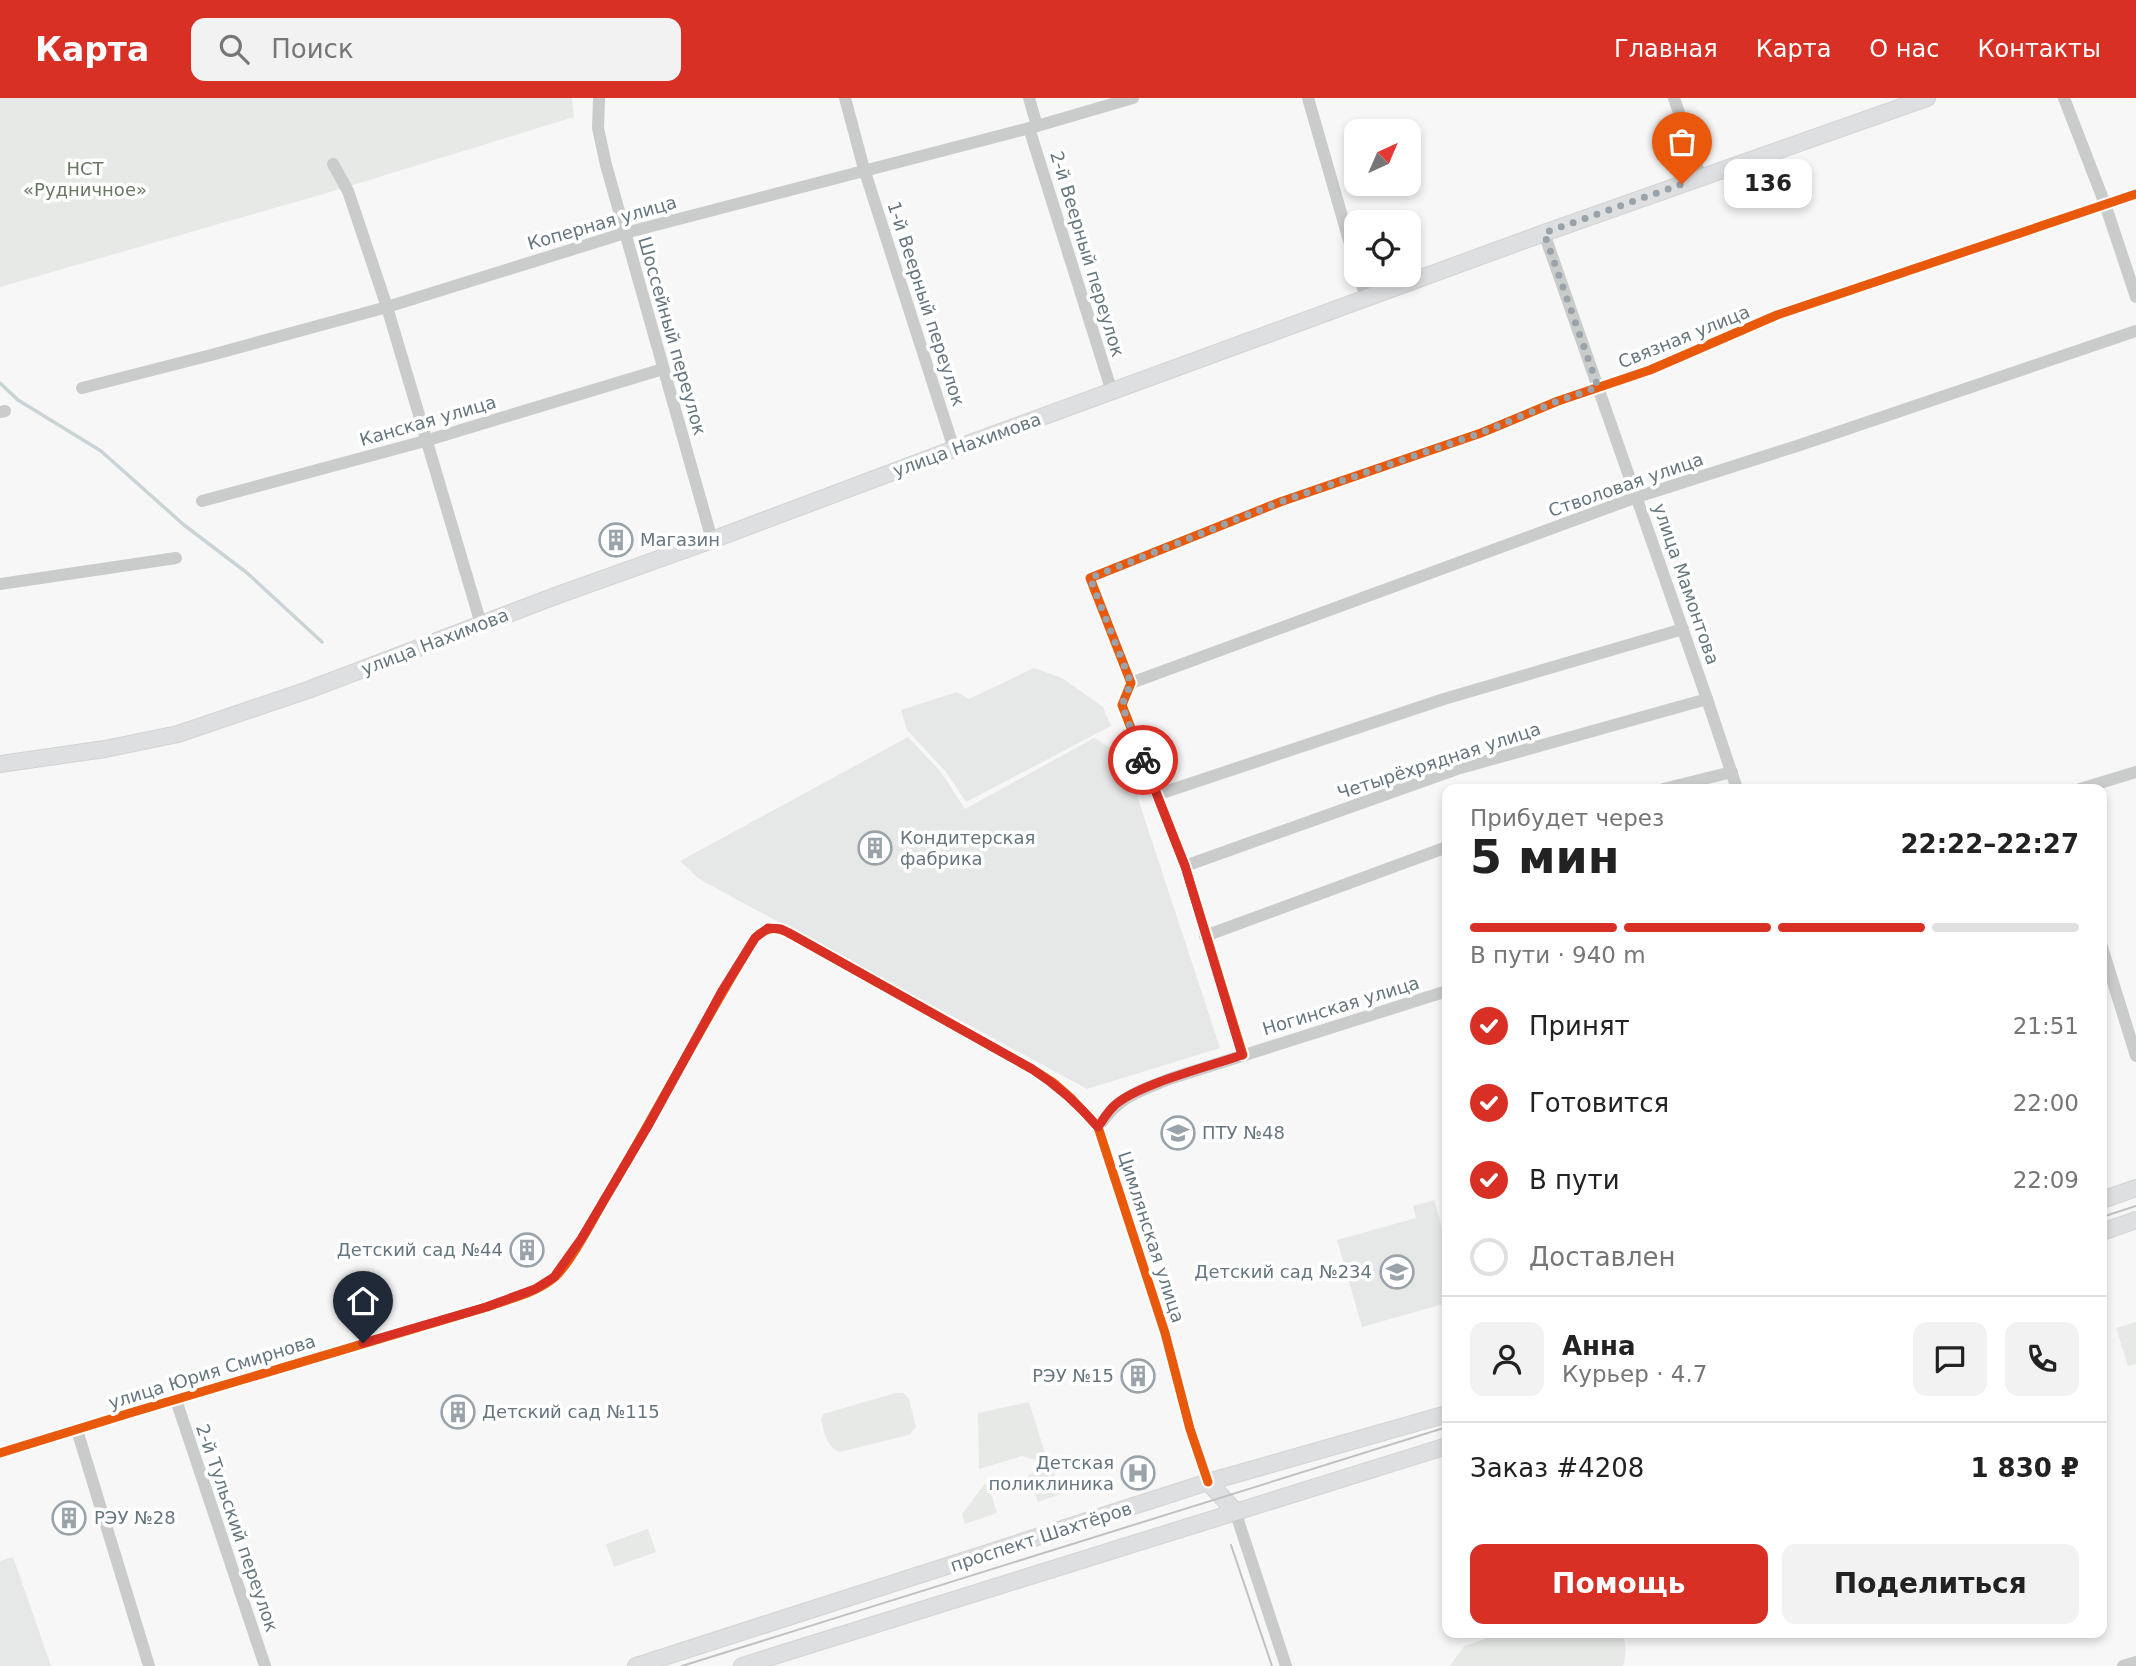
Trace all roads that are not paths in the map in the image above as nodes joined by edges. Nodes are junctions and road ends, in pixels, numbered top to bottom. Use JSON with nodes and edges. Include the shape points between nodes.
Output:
{"nodes":[{"id":1,"x":599,"y":98,"type":"edge"},
{"id":2,"x":845,"y":98,"type":"edge"},
{"id":3,"x":1029,"y":98,"type":"edge"},
{"id":4,"x":1133,"y":98,"type":"edge"},
{"id":5,"x":1308,"y":98,"type":"edge"},
{"id":6,"x":1674,"y":98,"type":"edge"},
{"id":7,"x":1927,"y":98,"type":"edge"},
{"id":8,"x":2064,"y":98,"type":"edge"},
{"id":9,"x":1033,"y":127,"type":"junction"},
{"id":10,"x":334,"y":164,"type":"dead end"},
{"id":11,"x":864,"y":169,"type":"junction"},
{"id":12,"x":1701,"y":178,"type":"junction"},
{"id":13,"x":2136,"y":194,"type":"edge"},
{"id":14,"x":2105,"y":204,"type":"junction"},
{"id":15,"x":1344,"y":223,"type":"edge"},
{"id":16,"x":625,"y":233,"type":"junction"},
{"id":17,"x":1544,"y":233,"type":"junction"},
{"id":18,"x":1363,"y":287,"type":"edge"},
{"id":19,"x":2136,"y":297,"type":"edge"},
{"id":20,"x":1366,"y":298,"type":"junction"},
{"id":21,"x":387,"y":307,"type":"junction"},
{"id":22,"x":2136,"y":331,"type":"edge"},
{"id":23,"x":663,"y":369,"type":"junction"},
{"id":24,"x":1598,"y":387,"type":"junction"},
{"id":25,"x":82,"y":388,"type":"dead end"},
{"id":26,"x":1112,"y":392,"type":"junction"},
{"id":27,"x":425,"y":441,"type":"junction"},
{"id":28,"x":954,"y":449,"type":"junction"},
{"id":29,"x":1637,"y":497,"type":"junction"},
{"id":30,"x":202,"y":500,"type":"dead end"},
{"id":31,"x":712,"y":540,"type":"junction"},
{"id":32,"x":176,"y":558,"type":"dead end"},
{"id":33,"x":0,"y":584,"type":"edge"},
{"id":34,"x":481,"y":624,"type":"junction"},
{"id":35,"x":1683,"y":629,"type":"junction"},
{"id":36,"x":1131,"y":683,"type":"junction"},
{"id":37,"x":1707,"y":699,"type":"junction"},
{"id":38,"x":0,"y":764,"type":"edge"},
{"id":39,"x":1732,"y":772,"type":"junction"},
{"id":40,"x":2136,"y":772,"type":"edge"},
{"id":41,"x":1683,"y":784,"type":"edge"},
{"id":42,"x":1736,"y":784,"type":"edge"},
{"id":43,"x":2096,"y":784,"type":"edge"},
{"id":44,"x":1156,"y":795,"type":"junction"},
{"id":45,"x":1442,"y":848,"type":"edge"},
{"id":46,"x":1185,"y":866,"type":"junction"},
{"id":47,"x":774,"y":928,"type":"joint"},
{"id":48,"x":1205,"y":936,"type":"junction"},
{"id":49,"x":2107,"y":963,"type":"edge"},
{"id":50,"x":1442,"y":993,"type":"edge"},
{"id":51,"x":1242,"y":1055,"type":"junction"},
{"id":52,"x":2136,"y":1056,"type":"edge"},
{"id":53,"x":1098,"y":1127,"type":"junction"},
{"id":54,"x":2136,"y":1188,"type":"edge"},
{"id":55,"x":2107,"y":1198,"type":"edge"},
{"id":56,"x":2136,"y":1220,"type":"edge"},
{"id":57,"x":2107,"y":1230,"type":"edge"},
{"id":58,"x":176,"y":1400,"type":"junction"},
{"id":59,"x":1442,"y":1415,"type":"edge"},
{"id":60,"x":77,"y":1430,"type":"junction"},
{"id":61,"x":1442,"y":1448,"type":"edge"},
{"id":62,"x":0,"y":1453,"type":"edge"},
{"id":63,"x":1208,"y":1482,"type":"junction"},
{"id":64,"x":1235,"y":1511,"type":"junction"},
{"id":65,"x":2136,"y":1662,"type":"edge"},
{"id":66,"x":149,"y":1666,"type":"edge"},
{"id":67,"x":265,"y":1666,"type":"edge"},
{"id":68,"x":636,"y":1666,"type":"edge"},
{"id":69,"x":742,"y":1666,"type":"edge"},
{"id":70,"x":1286,"y":1666,"type":"edge"},
{"id":71,"x":2123,"y":1666,"type":"edge"}],
"edges":[{"from":1,"to":16,"type":"street","name":"Шоссейный переулок","via":[[598,128]]},
{"from":2,"to":11,"type":"street","name":"1-й Веерный переулок"},
{"from":3,"to":9,"type":"street","name":"2-й Веерный переулок"},
{"from":4,"to":9,"type":"street","name":"Коперная улица"},
{"from":5,"to":15,"type":"street"},
{"from":6,"to":12,"type":"street"},
{"from":7,"to":12,"type":"main road","name":"улица Нахимова"},
{"from":8,"to":14,"type":"street"},
{"from":9,"to":11,"type":"street","name":"Коперная улица"},
{"from":9,"to":26,"type":"street","name":"2-й Веерный переулок"},
{"from":10,"to":21,"type":"street","via":[[348,191]]},
{"from":11,"to":16,"type":"street","name":"Коперная улица"},
{"from":11,"to":28,"type":"street","name":"1-й Веерный переулок"},
{"from":12,"to":17,"type":"main road","name":"улица Нахимова"},
{"from":13,"to":14,"type":"street","name":"Связная улица"},
{"from":14,"to":19,"type":"street"},
{"from":14,"to":24,"type":"street","name":"Связная улица","via":[[1777,315],[1650,370]]},
{"from":16,"to":21,"type":"street","name":"Коперная улица"},
{"from":16,"to":23,"type":"street","name":"Шоссейный переулок"},
{"from":17,"to":20,"type":"main road","name":"улица Нахимова"},
{"from":17,"to":24,"type":"street","name":"улица Мамонтова"},
{"from":18,"to":20,"type":"street"},
{"from":20,"to":26,"type":"main road","name":"улица Нахимова"},
{"from":21,"to":25,"type":"street","name":"Коперная улица"},
{"from":21,"to":27,"type":"street"},
{"from":22,"to":29,"type":"street","name":"Стволовая улица"},
{"from":23,"to":27,"type":"street","name":"Канская улица"},
{"from":23,"to":31,"type":"street","name":"Шоссейный переулок"},
{"from":24,"to":29,"type":"street","name":"улица Мамонтова"},
{"from":24,"to":36,"type":"street","name":"Связная улица","via":[[1280,502],[1090,578]]},
{"from":26,"to":28,"type":"main road","name":"улица Нахимова"},
{"from":27,"to":30,"type":"street","name":"Канская улица"},
{"from":27,"to":34,"type":"street"},
{"from":28,"to":31,"type":"main road","name":"улица Нахимова"},
{"from":29,"to":35,"type":"street","name":"улица Мамонтова"},
{"from":29,"to":36,"type":"street","name":"Стволовая улица"},
{"from":31,"to":34,"type":"main road","name":"улица Нахимова"},
{"from":32,"to":33,"type":"street"},
{"from":34,"to":38,"type":"main road","name":"улица Нахимова","via":[[178,734]]},
{"from":35,"to":37,"type":"street","name":"улица Мамонтова"},
{"from":35,"to":44,"type":"street","via":[[1444,699]]},
{"from":36,"to":44,"type":"street","via":[[1122,705]]},
{"from":37,"to":39,"type":"street","name":"улица Мамонтова"},
{"from":37,"to":46,"type":"street","name":"Четырёхрядная улица","via":[[1457,769]]},
{"from":39,"to":41,"type":"street"},
{"from":39,"to":42,"type":"street","name":"улица Мамонтова"},
{"from":40,"to":43,"type":"street"},
{"from":44,"to":46,"type":"street"},
{"from":45,"to":48,"type":"street"},
{"from":46,"to":48,"type":"street"},
{"from":47,"to":53,"type":"street","name":"Цимлянская улица","via":[[1032,1069],[1054,1083]]},
{"from":47,"to":58,"type":"street","name":"улица Юрия Смирнова","via":[[755,938],[581,1239],[554,1277],[486,1307]]},
{"from":48,"to":51,"type":"street"},
{"from":49,"to":52,"type":"street"},
{"from":50,"to":51,"type":"street","name":"Ногинская улица"},
{"from":51,"to":53,"type":"street","name":"Ногинская улица","via":[[1128,1096],[1115,1104]]},
{"from":53,"to":63,"type":"street","name":"Цимлянская улица"},
{"from":54,"to":55,"type":"main road"},
{"from":56,"to":57,"type":"main road"},
{"from":58,"to":60,"type":"street","name":"улица Юрия Смирнова"},
{"from":58,"to":67,"type":"street","name":"2-й Тульский переулок"},
{"from":59,"to":63,"type":"main road","name":"проспект Шахтёров"},
{"from":60,"to":62,"type":"street","name":"улица Юрия Смирнова"},
{"from":60,"to":66,"type":"street"},
{"from":61,"to":64,"type":"main road","name":"проспект Шахтёров"},
{"from":63,"to":64,"type":"main road","name":"Цимлянская улица"},
{"from":63,"to":68,"type":"main road","name":"проспект Шахтёров"},
{"from":64,"to":69,"type":"main road","name":"проспект Шахтёров"},
{"from":64,"to":70,"type":"street","name":"Цимлянская улица"},
{"from":65,"to":71,"type":"street"}]}
